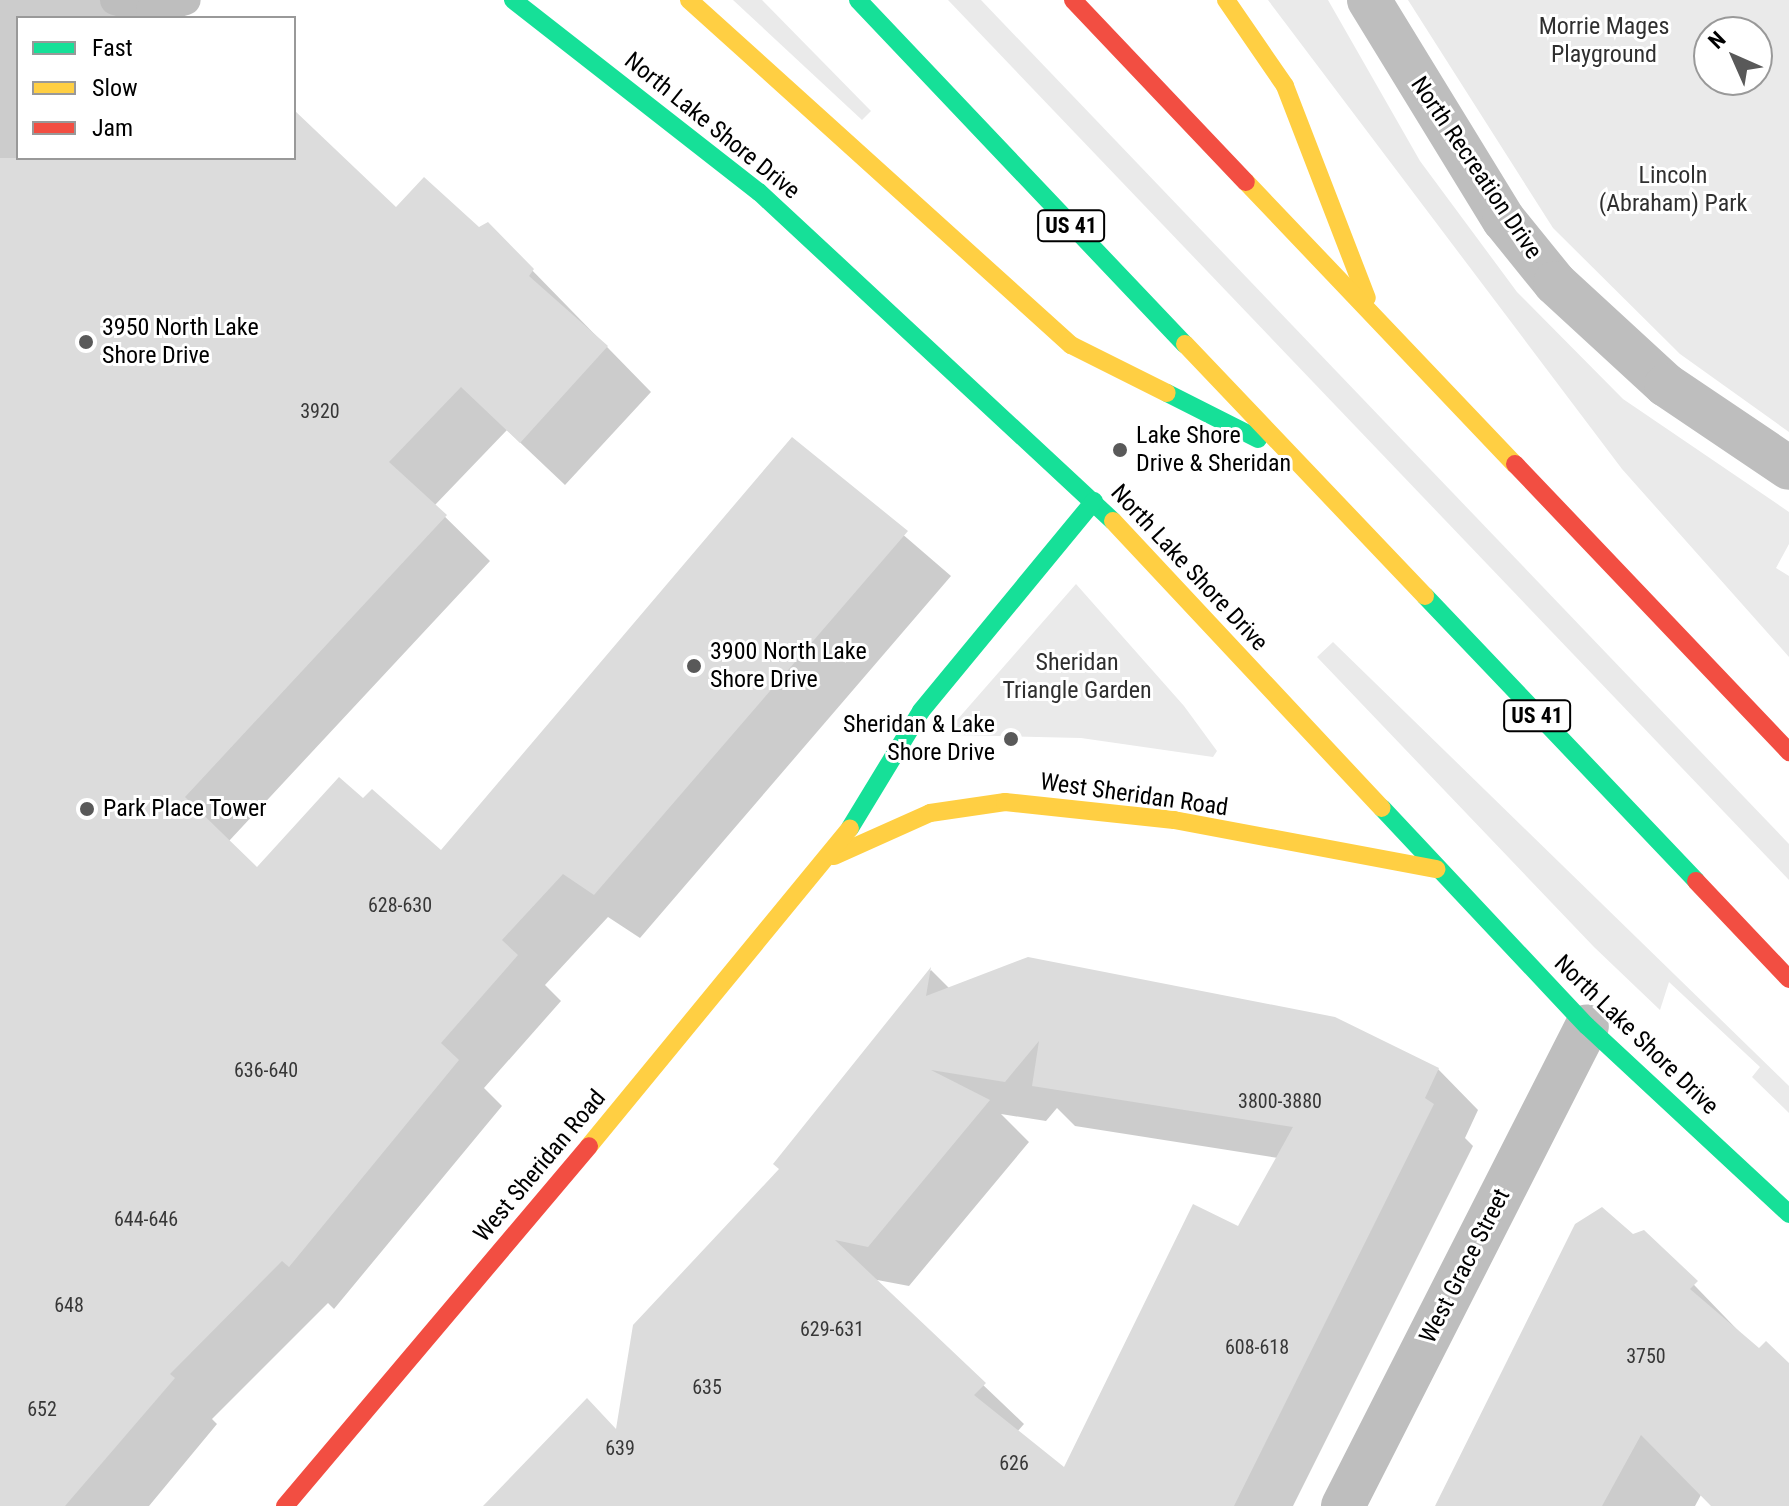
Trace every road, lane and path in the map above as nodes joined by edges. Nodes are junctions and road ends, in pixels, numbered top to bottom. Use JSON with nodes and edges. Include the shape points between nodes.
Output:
{"nodes":[{"id":1,"x":115,"y":0,"type":"edge"},
{"id":2,"x":186,"y":0,"type":"edge"},
{"id":3,"x":513,"y":0,"type":"edge"},
{"id":4,"x":689,"y":0,"type":"edge"},
{"id":5,"x":858,"y":0,"type":"edge"},
{"id":6,"x":1073,"y":0,"type":"edge"},
{"id":7,"x":1226,"y":0,"type":"edge"},
{"id":8,"x":1369,"y":0,"type":"edge"},
{"id":9,"x":1375,"y":319,"type":"junction"},
{"id":10,"x":1285,"y":452,"type":"junction"},
{"id":11,"x":1789,"y":468,"type":"edge"},
{"id":12,"x":1094,"y":501,"type":"junction"},
{"id":13,"x":1789,"y":752,"type":"edge"},
{"id":14,"x":832,"y":857,"type":"junction"},
{"id":15,"x":1436,"y":869,"type":"junction"},
{"id":16,"x":1789,"y":979,"type":"edge"},
{"id":17,"x":1587,"y":1026,"type":"junction"},
{"id":18,"x":1789,"y":1214,"type":"edge"},
{"id":19,"x":285,"y":1506,"type":"edge"},
{"id":20,"x":1343,"y":1506,"type":"edge"}],
"edges":[{"from":1,"to":2,"type":"lane","via":[[151,10]]},
{"from":3,"to":12,"type":"main road","name":"North Lake Shore Drive","via":[[759,192]]},
{"from":4,"to":10,"type":"main road","via":[[1071,345]]},
{"from":5,"to":10,"type":"main road","number":"US 41"},
{"from":6,"to":9,"type":"main road"},
{"from":7,"to":9,"type":"main road","via":[[1285,86]]},
{"from":8,"to":11,"type":"street","name":"North Recreation Drive","via":[[1504,220],[1555,283],[1666,385]]},
{"from":9,"to":13,"type":"main road"},
{"from":10,"to":16,"type":"main road","number":"US 41"},
{"from":12,"to":14,"type":"main road","name":"West Sheridan Road","via":[[921,711]]},
{"from":12,"to":15,"type":"main road","name":"North Lake Shore Drive"},
{"from":14,"to":15,"type":"main road","name":"West Sheridan Road","via":[[930,813],[1005,802],[1174,820]]},
{"from":14,"to":19,"type":"main road","name":"West Sheridan Road"},
{"from":15,"to":17,"type":"main road","name":"North Lake Shore Drive"},
{"from":17,"to":18,"type":"main road","name":"North Lake Shore Drive"},
{"from":17,"to":20,"type":"street","name":"West Grace Street"}]}
